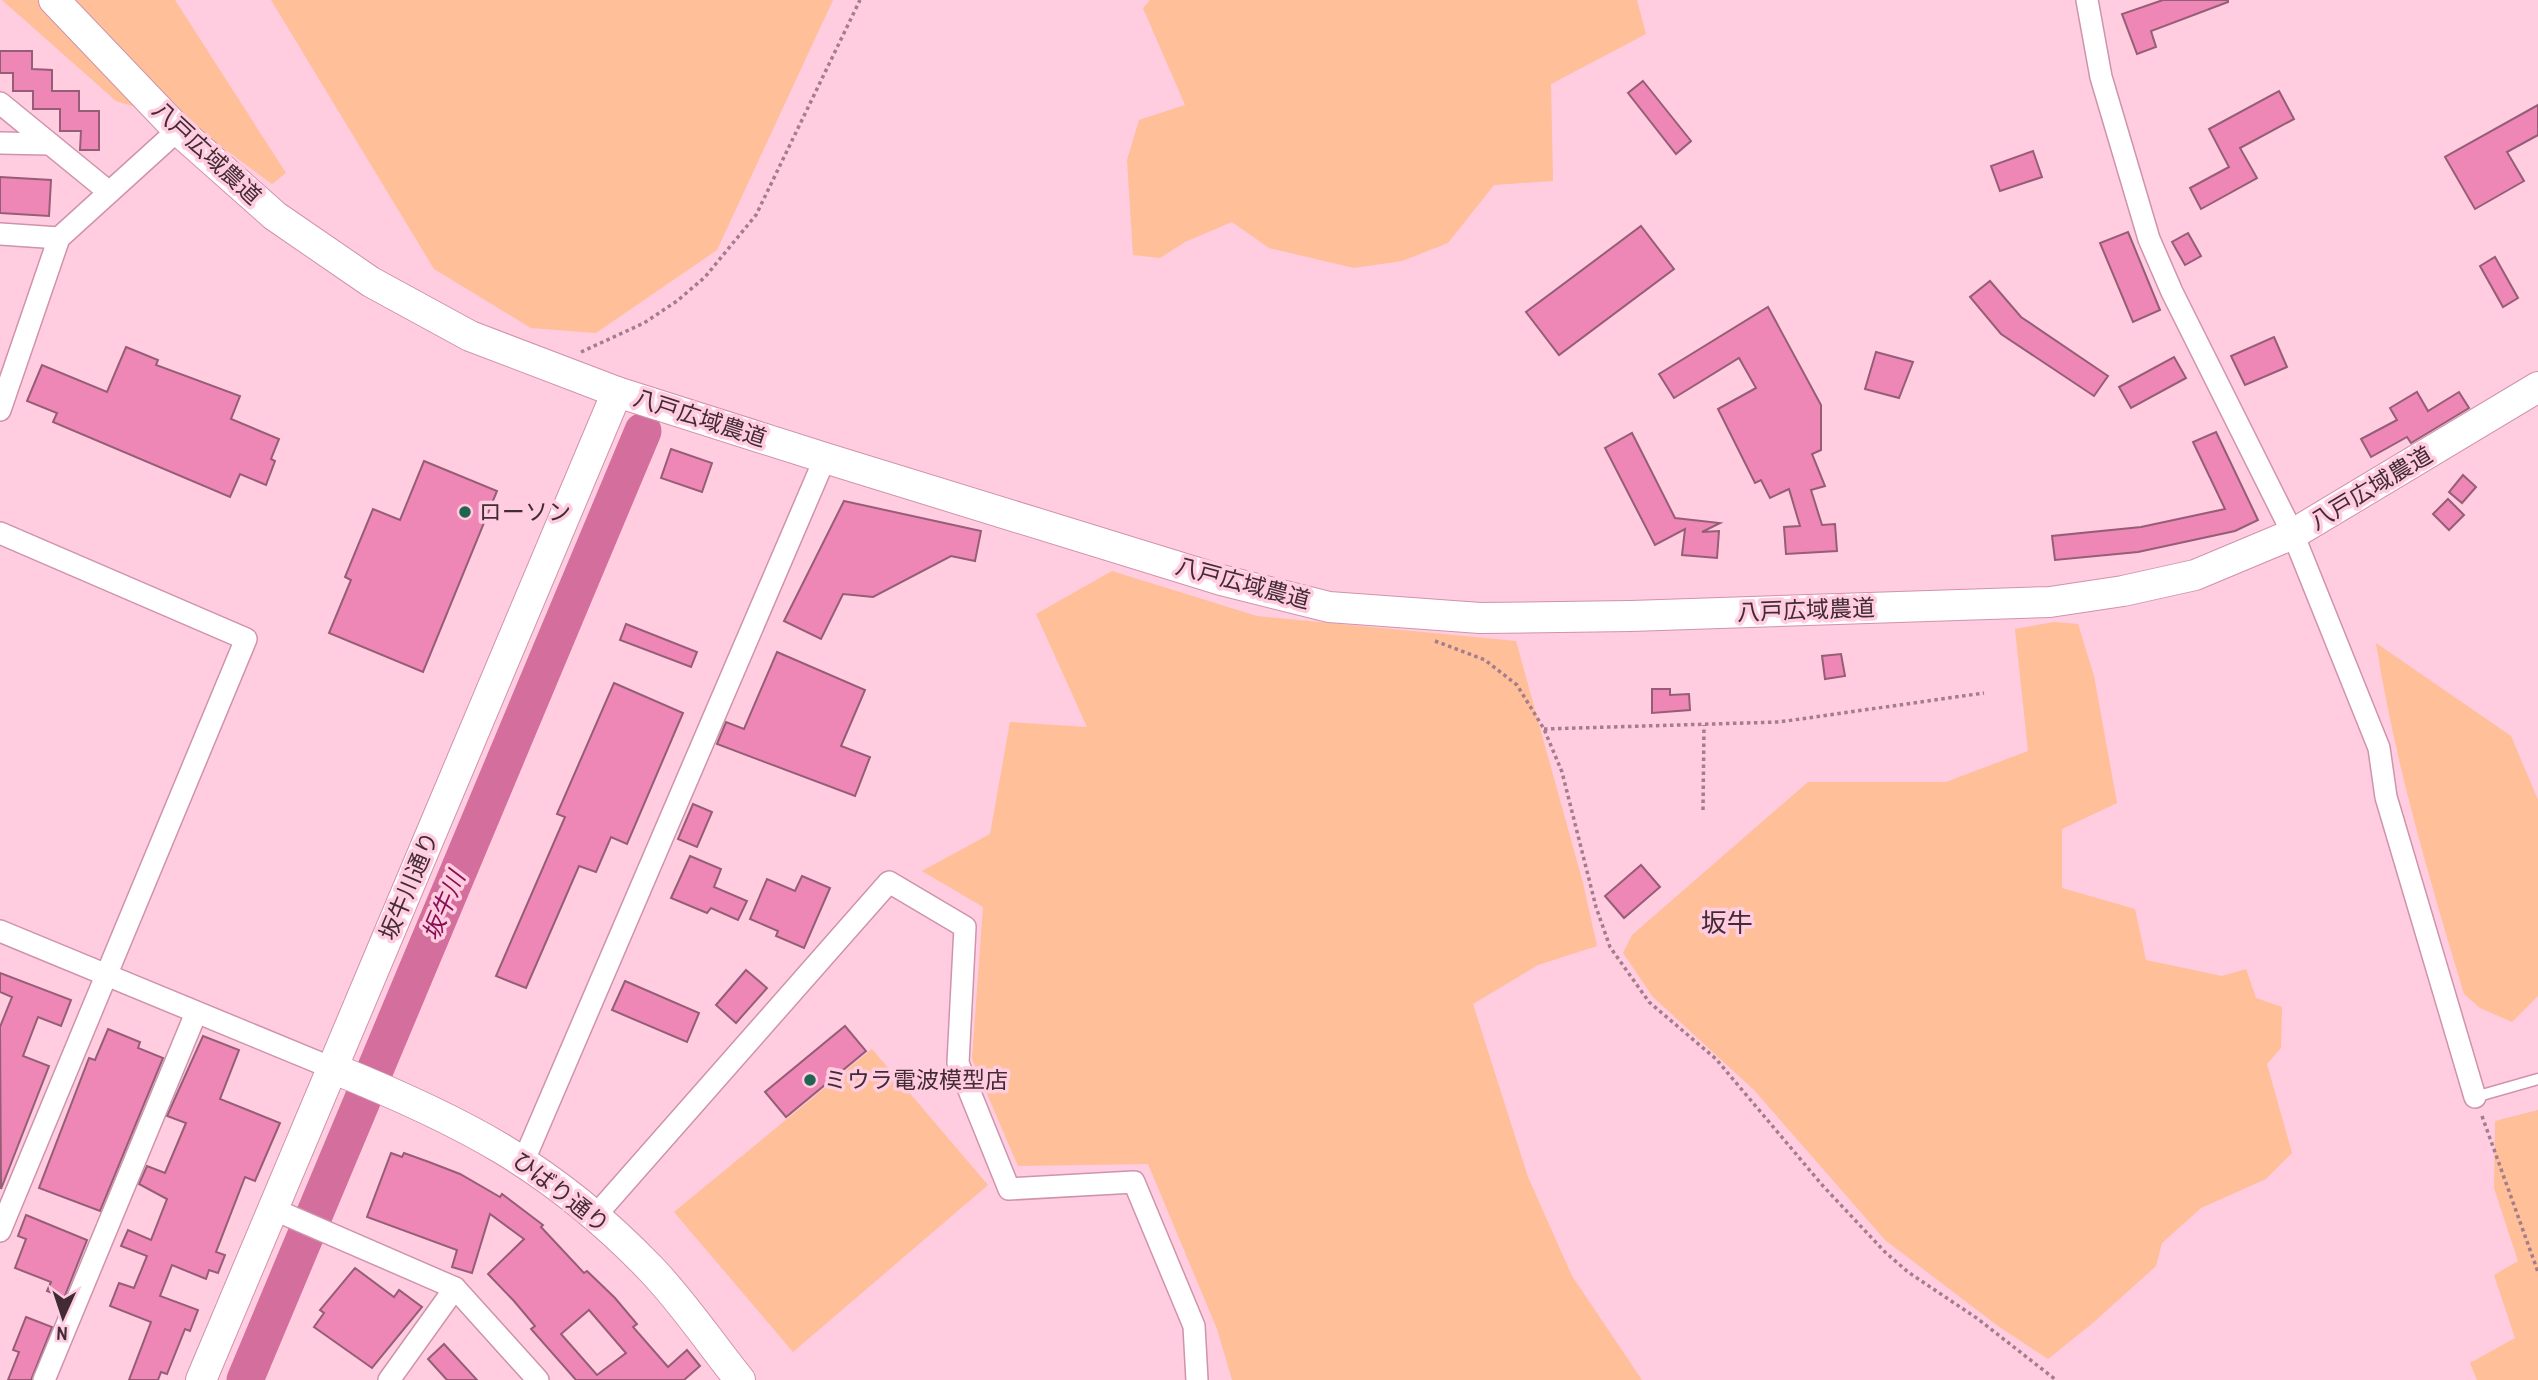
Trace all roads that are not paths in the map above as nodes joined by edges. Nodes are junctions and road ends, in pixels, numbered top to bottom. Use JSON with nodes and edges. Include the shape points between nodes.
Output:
{"nodes":[{"id":1,"x":54,"y":0,"type":"edge"},
{"id":2,"x":2087,"y":0,"type":"edge"},
{"id":3,"x":0,"y":103,"type":"edge"},
{"id":4,"x":178,"y":130,"type":"junction"},
{"id":5,"x":0,"y":143,"type":"edge"},
{"id":6,"x":50,"y":144,"type":"junction"},
{"id":7,"x":109,"y":192,"type":"junction"},
{"id":8,"x":0,"y":234,"type":"edge"},
{"id":9,"x":59,"y":238,"type":"junction"},
{"id":10,"x":2538,"y":387,"type":"edge"},
{"id":11,"x":617,"y":392,"type":"junction"},
{"id":12,"x":0,"y":410,"type":"edge"},
{"id":13,"x":825,"y":458,"type":"junction"},
{"id":14,"x":0,"y":533,"type":"edge"},
{"id":15,"x":2293,"y":534,"type":"junction"},
{"id":16,"x":0,"y":931,"type":"edge"},
{"id":17,"x":106,"y":975,"type":"junction"},
{"id":18,"x":196,"y":1013,"type":"junction"},
{"id":19,"x":340,"y":1072,"type":"junction"},
{"id":20,"x":2538,"y":1079,"type":"edge"},
{"id":21,"x":2475,"y":1097,"type":"joint"},
{"id":22,"x":524,"y":1160,"type":"junction"},
{"id":23,"x":281,"y":1212,"type":"junction"},
{"id":24,"x":596,"y":1215,"type":"junction"},
{"id":25,"x":0,"y":1231,"type":"edge"},
{"id":26,"x":455,"y":1288,"type":"junction"},
{"id":27,"x":44,"y":1380,"type":"edge"},
{"id":28,"x":201,"y":1380,"type":"edge"},
{"id":29,"x":388,"y":1380,"type":"edge"},
{"id":30,"x":538,"y":1380,"type":"edge"},
{"id":31,"x":740,"y":1380,"type":"edge"},
{"id":32,"x":1197,"y":1380,"type":"edge"}],
"edges":[{"from":1,"to":4,"type":"street","name":"八戸広域農道"},
{"from":2,"to":15,"type":"street","via":[[2101,76],[2149,240]]},
{"from":3,"to":6,"type":"street"},
{"from":4,"to":7,"type":"street"},
{"from":4,"to":11,"type":"street","name":"八戸広域農道","via":[[275,216],[371,282],[470,336]]},
{"from":5,"to":6,"type":"street"},
{"from":6,"to":7,"type":"street"},
{"from":7,"to":9,"type":"street"},
{"from":8,"to":9,"type":"street"},
{"from":9,"to":12,"type":"street"},
{"from":10,"to":15,"type":"street","name":"八戸広域農道"},
{"from":11,"to":13,"type":"street","name":"八戸広域農道"},
{"from":11,"to":19,"type":"street","name":"坂牛川通り"},
{"from":13,"to":15,"type":"street","name":"八戸広域農道","via":[[1221,580],[1329,607],[1480,618],[2050,602],[2195,575]]},
{"from":13,"to":22,"type":"street"},
{"from":14,"to":17,"type":"street","via":[[246,639]]},
{"from":15,"to":21,"type":"street","via":[[2379,748],[2386,797]]},
{"from":16,"to":17,"type":"street"},
{"from":17,"to":18,"type":"street"},
{"from":17,"to":25,"type":"street"},
{"from":18,"to":19,"type":"street"},
{"from":18,"to":27,"type":"street"},
{"from":19,"to":22,"type":"street","name":"ひばり通り","via":[[466,1126]]},
{"from":19,"to":23,"type":"street","name":"坂牛川通り"},
{"from":20,"to":21,"type":"lane"},
{"from":22,"to":24,"type":"street","name":"ひばり通り"},
{"from":23,"to":26,"type":"street"},
{"from":23,"to":28,"type":"street","name":"坂牛川通り"},
{"from":24,"to":31,"type":"street","name":"ひばり通り","via":[[652,1270]]},
{"from":24,"to":32,"type":"street","via":[[889,882],[965,927],[958,1063],[1009,1189],[1134,1182],[1194,1326]]},
{"from":26,"to":29,"type":"street"},
{"from":26,"to":30,"type":"street"}]}
